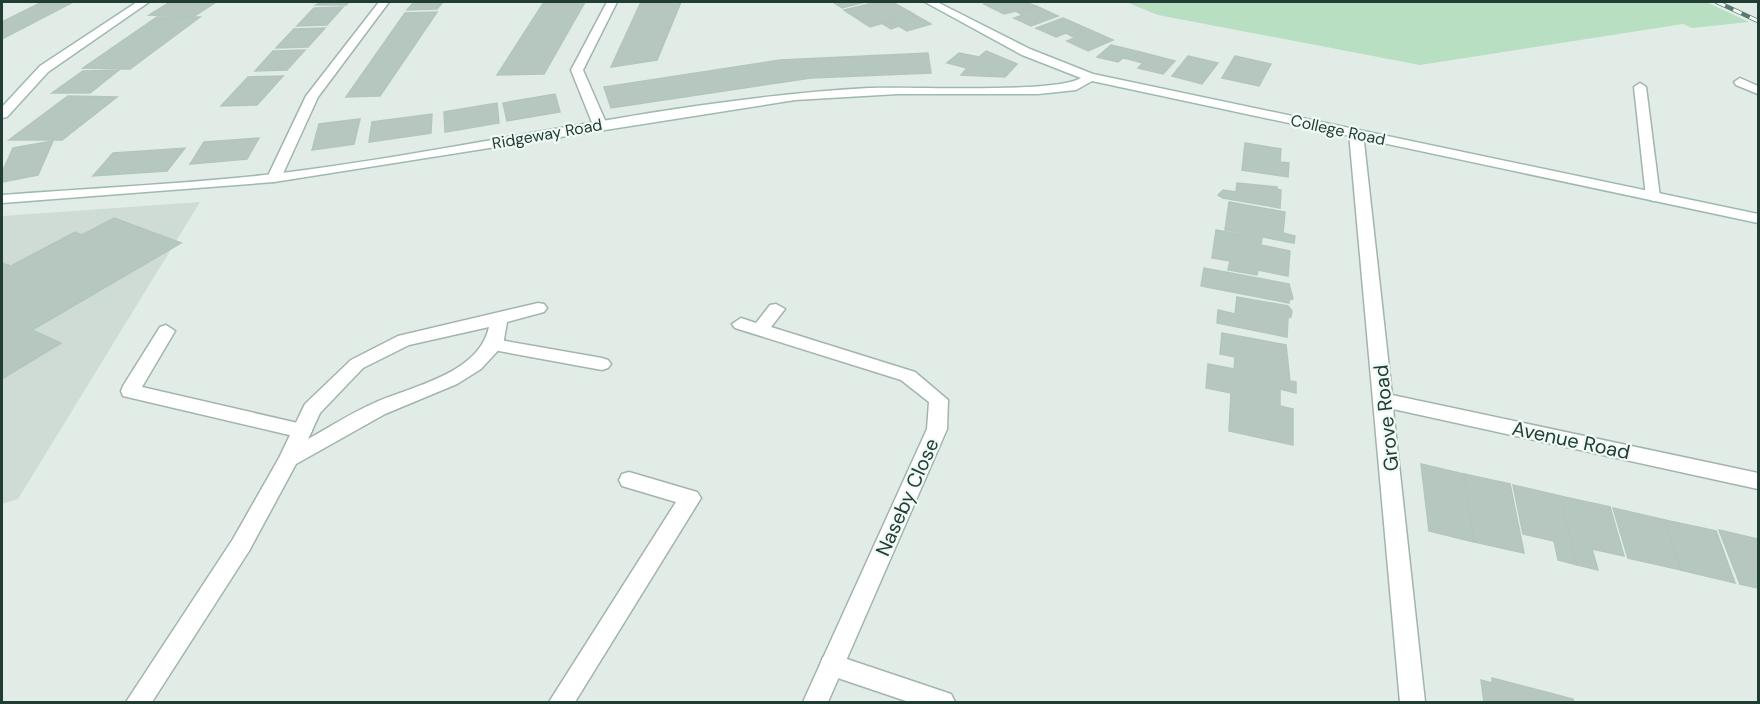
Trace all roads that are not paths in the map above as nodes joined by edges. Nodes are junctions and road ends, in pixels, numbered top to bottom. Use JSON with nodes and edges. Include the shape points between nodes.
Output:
{"nodes":[{"id":1,"x":144,"y":2,"type":"edge"},
{"id":2,"x":384,"y":2,"type":"edge"},
{"id":3,"x":612,"y":2,"type":"edge"},
{"id":4,"x":930,"y":2,"type":"edge"},
{"id":5,"x":1090,"y":77,"type":"junction"},
{"id":6,"x":1740,"y":82,"type":"dead end"},
{"id":7,"x":1640,"y":87,"type":"dead end"},
{"id":8,"x":1758,"y":90,"type":"edge"},
{"id":9,"x":2,"y":114,"type":"edge"},
{"id":10,"x":600,"y":125,"type":"junction"},
{"id":11,"x":1356,"y":133,"type":"junction"},
{"id":12,"x":274,"y":178,"type":"junction"},
{"id":13,"x":1653,"y":198,"type":"junction"},
{"id":14,"x":2,"y":200,"type":"edge"},
{"id":15,"x":1758,"y":219,"type":"edge"},
{"id":16,"x":538,"y":308,"type":"dead end"},
{"id":17,"x":776,"y":309,"type":"dead end"},
{"id":18,"x":499,"y":319,"type":"junction"},
{"id":19,"x":166,"y":331,"type":"dead end"},
{"id":20,"x":494,"y":345,"type":"junction"},
{"id":21,"x":602,"y":364,"type":"dead end"},
{"id":22,"x":1384,"y":400,"type":"junction"},
{"id":23,"x":302,"y":431,"type":"junction"},
{"id":24,"x":289,"y":459,"type":"junction"},
{"id":25,"x":629,"y":480,"type":"dead end"},
{"id":26,"x":1758,"y":481,"type":"edge"},
{"id":27,"x":832,"y":665,"type":"junction"},
{"id":28,"x":138,"y":702,"type":"edge"},
{"id":29,"x":561,"y":702,"type":"edge"},
{"id":30,"x":816,"y":702,"type":"edge"},
{"id":31,"x":942,"y":702,"type":"edge"},
{"id":32,"x":1413,"y":702,"type":"edge"}],
"edges":[{"from":1,"to":9,"type":"street","via":[[44,69]]},
{"from":2,"to":12,"type":"street","via":[[312,96]]},
{"from":3,"to":10,"type":"street","via":[[578,70]]},
{"from":4,"to":5,"type":"street","name":"College Road","via":[[1026,52]]},
{"from":5,"to":10,"type":"street","name":"Ridgeway Road","via":[[1076,86],[1038,90],[898,90],[795,96]]},
{"from":5,"to":11,"type":"street","name":"College Road"},
{"from":6,"to":8,"type":"street"},
{"from":7,"to":13,"type":"street"},
{"from":10,"to":12,"type":"street","name":"Ridgeway Road"},
{"from":11,"to":13,"type":"street","name":"College Road"},
{"from":11,"to":22,"type":"street","name":"Grove Road"},
{"from":12,"to":14,"type":"street","name":"Ridgeway Road"},
{"from":13,"to":15,"type":"street","name":"College Road"},
{"from":16,"to":18,"type":"street"},
{"from":17,"to":27,"type":"street","name":"Naseby Close","via":[[751,327],[908,376],[939,400],[937,429]]},
{"from":18,"to":20,"type":"street"},
{"from":18,"to":23,"type":"street","via":[[404,340],[357,364],[312,409]]},
{"from":19,"to":23,"type":"street","via":[[130,391]]},
{"from":20,"to":21,"type":"street"},
{"from":20,"to":24,"type":"street","via":[[475,365],[450,379],[378,409]]},
{"from":22,"to":26,"type":"street","name":"Avenue Road"},
{"from":22,"to":32,"type":"street","name":"Grove Road"},
{"from":23,"to":24,"type":"street"},
{"from":24,"to":28,"type":"street","via":[[242,545]]},
{"from":25,"to":29,"type":"street","via":[[690,498]]},
{"from":27,"to":30,"type":"street","name":"Naseby Close"},
{"from":27,"to":31,"type":"street"}]}
